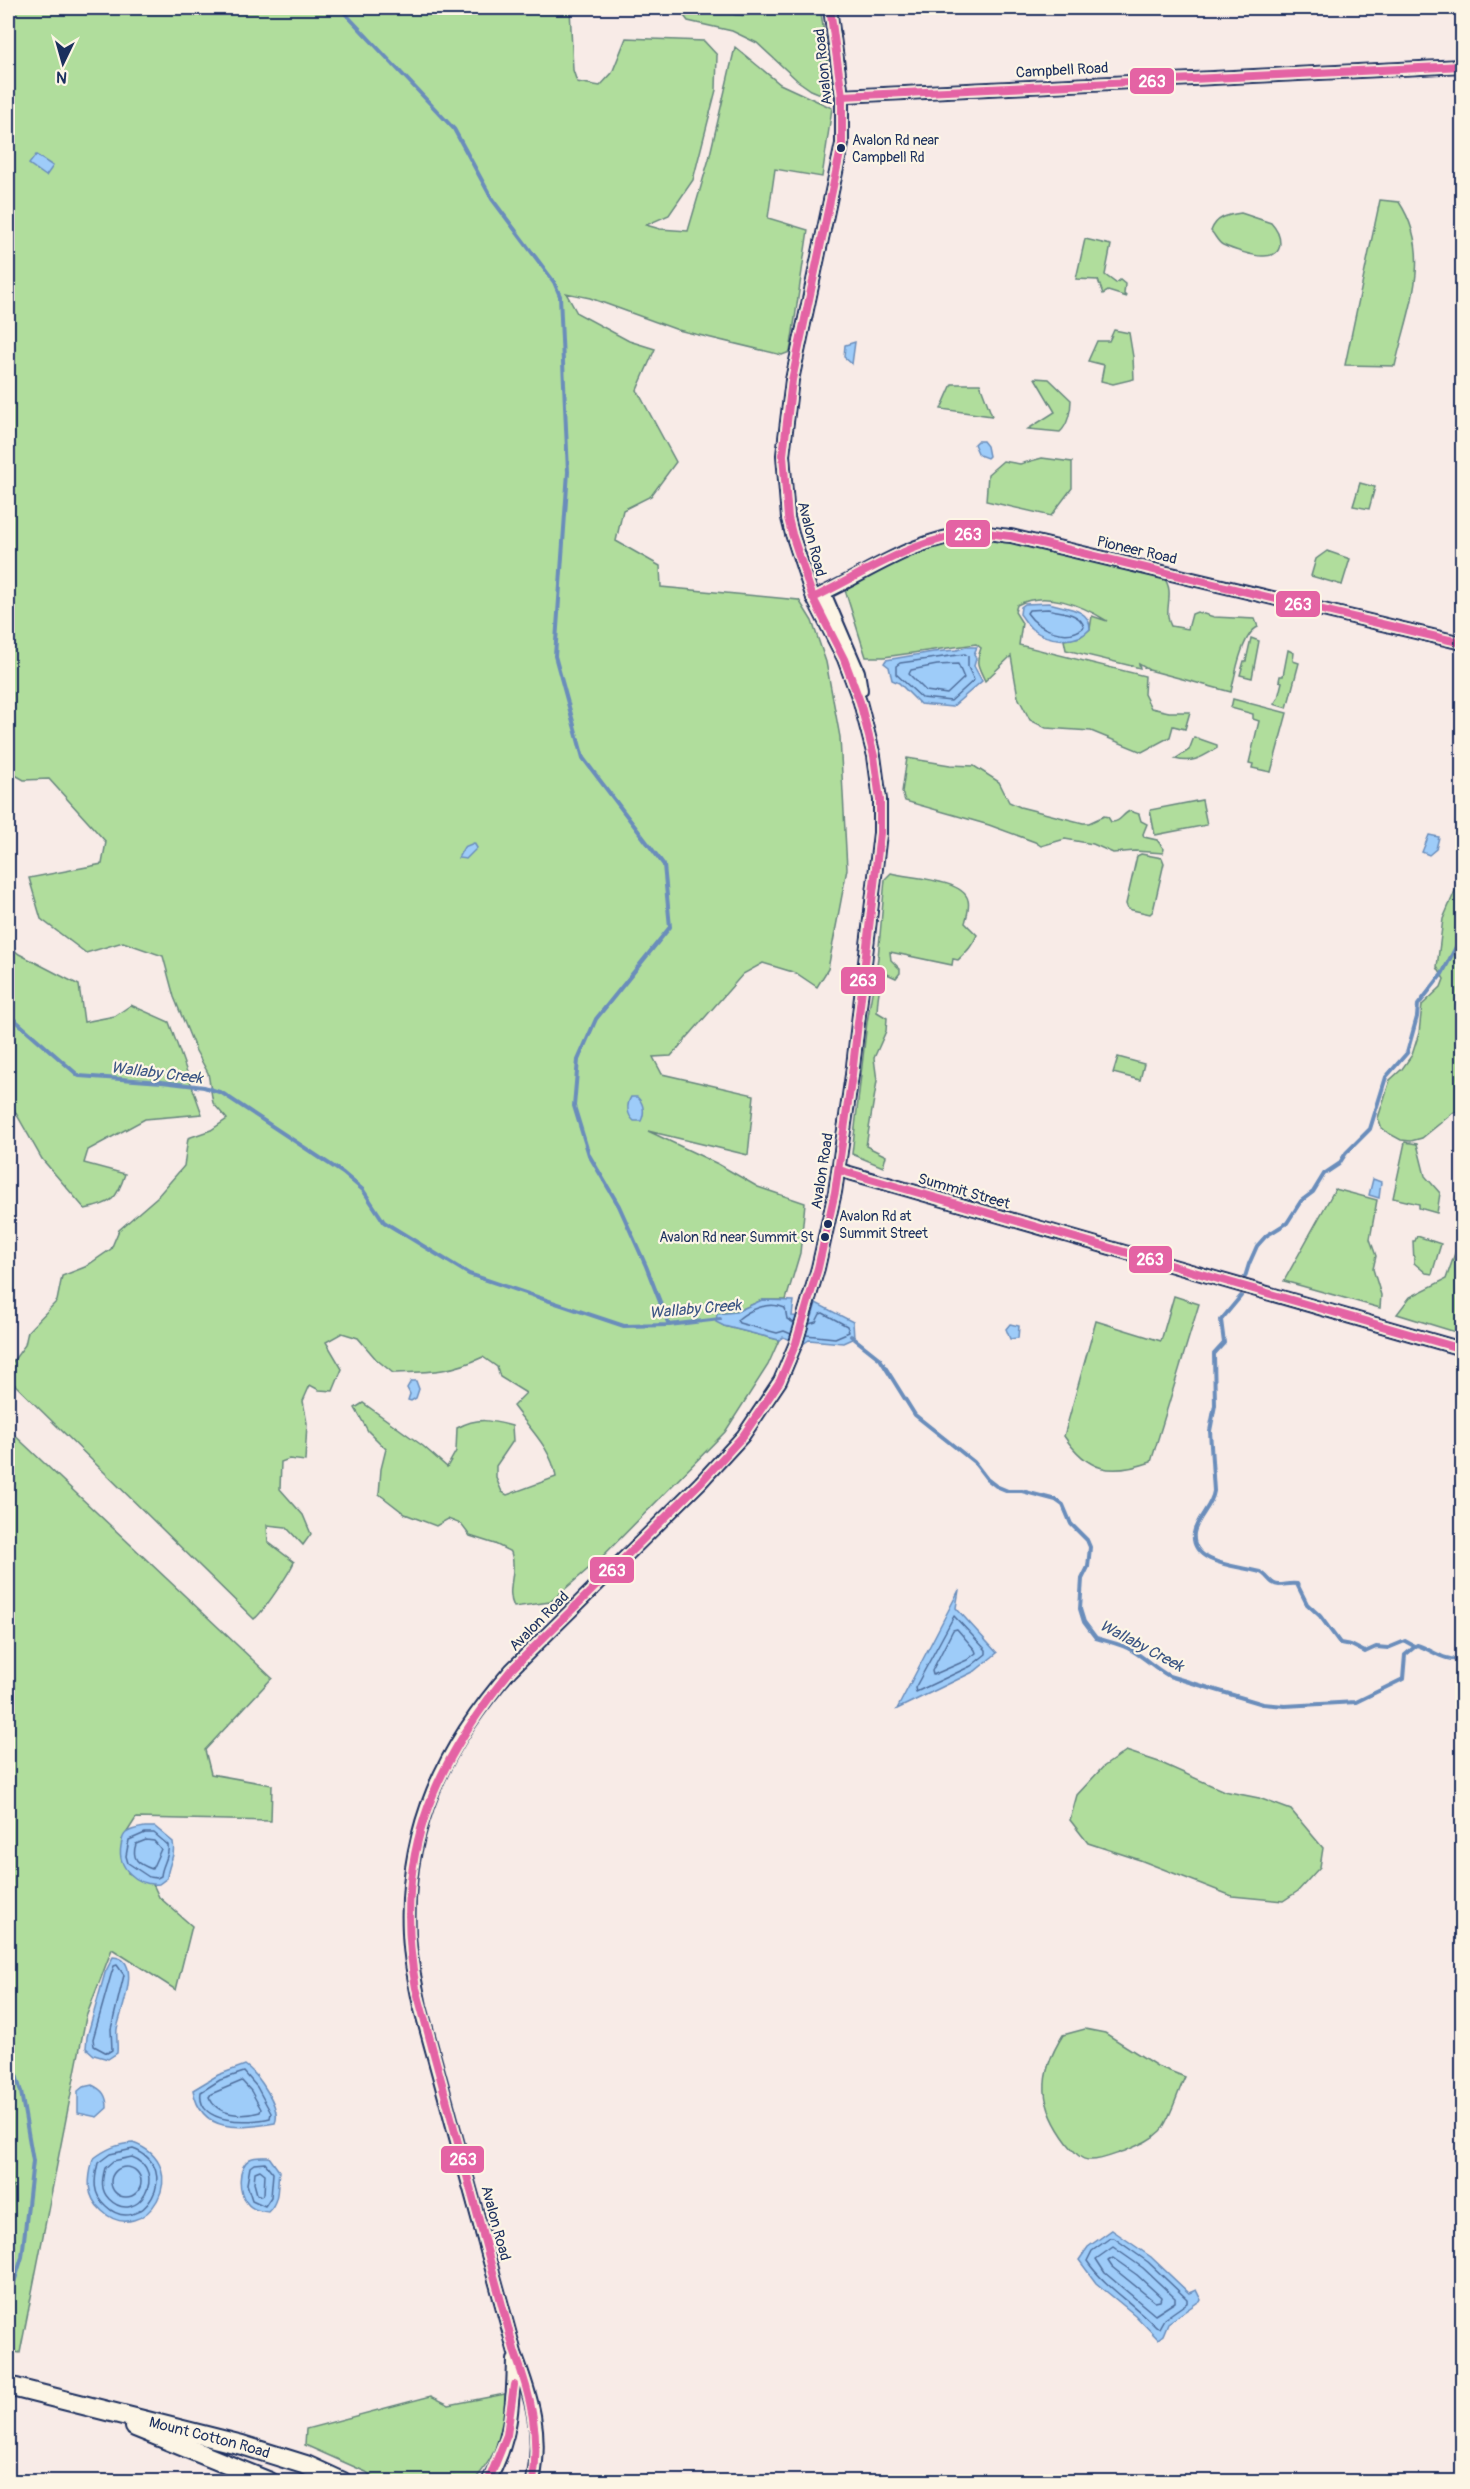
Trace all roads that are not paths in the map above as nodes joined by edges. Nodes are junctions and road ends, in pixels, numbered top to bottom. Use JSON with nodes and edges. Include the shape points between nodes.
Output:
{"nodes":[{"id":1,"x":830,"y":8,"type":"edge"},
{"id":2,"x":1462,"y":66,"type":"edge"},
{"id":3,"x":842,"y":96,"type":"junction"},
{"id":4,"x":818,"y":596,"type":"junction"},
{"id":5,"x":1462,"y":643,"type":"edge"},
{"id":6,"x":838,"y":1170,"type":"junction"},
{"id":7,"x":1462,"y":1349,"type":"edge"},
{"id":8,"x":515,"y":2353,"type":"junction"},
{"id":9,"x":8,"y":2386,"type":"edge"},
{"id":10,"x":74,"y":2403,"type":"junction"},
{"id":11,"x":270,"y":2481,"type":"edge"},
{"id":12,"x":343,"y":2481,"type":"edge"},
{"id":13,"x":488,"y":2481,"type":"edge"},
{"id":14,"x":533,"y":2481,"type":"edge"}],
"edges":[{"from":1,"to":3,"type":"street","name":"Avalon Road"},
{"from":2,"to":3,"type":"street","name":"Campbell Road"},
{"from":3,"to":4,"type":"street","name":"Avalon Road","via":[[839,170],[792,380],[783,455],[788,518]]},
{"from":4,"to":5,"type":"street","name":"Pioneer Road","via":[[896,555],[940,538],[975,532],[1011,536]]},
{"from":4,"to":6,"type":"street","name":"Avalon Road","via":[[858,672],[878,782],[880,833]]},
{"from":6,"to":7,"type":"street","name":"Summit Street"},
{"from":6,"to":8,"type":"street","name":"Avalon Road","via":[[804,1318],[780,1380],[743,1436],[484,1700],[450,1752],[420,1824],[409,1899],[412,1963],[420,2006]]},
{"from":8,"to":13,"type":"street","name":"Avalon Road","via":[[511,2423],[498,2464]]},
{"from":8,"to":14,"type":"street","name":"Avalon Road","via":[[537,2428]]},
{"from":9,"to":10,"type":"highway","name":"Mount Cotton Road"},
{"from":10,"to":11,"type":"highway","name":"Mount Cotton Road"},
{"from":10,"to":12,"type":"highway","name":"Mount Cotton Road","via":[[264,2451]]}]}
